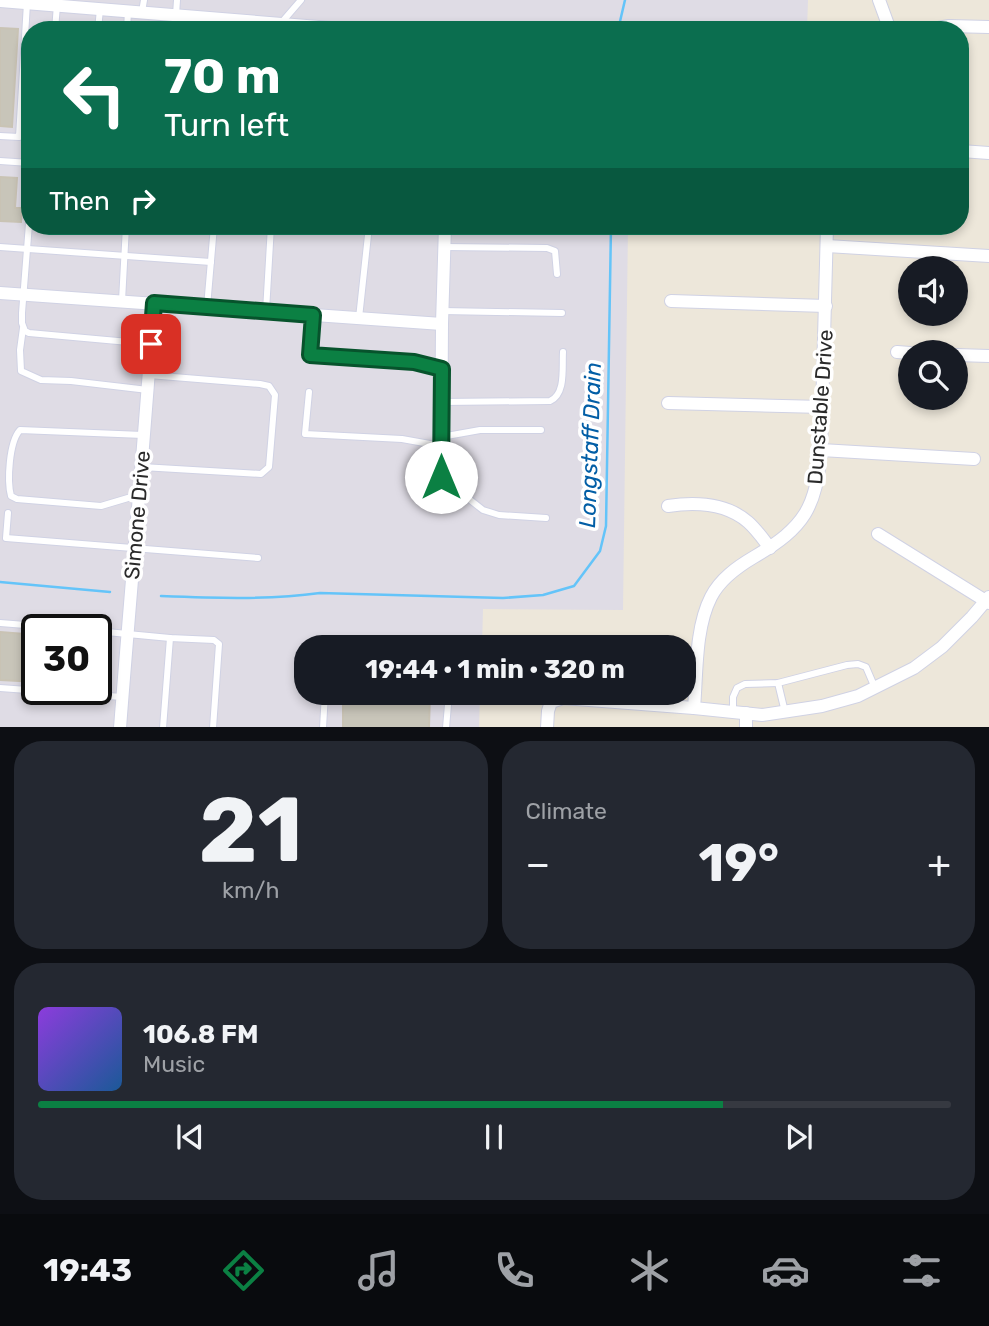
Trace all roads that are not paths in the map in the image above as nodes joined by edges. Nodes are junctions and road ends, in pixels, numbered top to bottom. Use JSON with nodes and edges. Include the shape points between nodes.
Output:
{"nodes":[{"id":1,"x":177,"y":0,"type":"edge"},
{"id":2,"x":301,"y":0,"type":"edge"},
{"id":3,"x":879,"y":0,"type":"edge"},
{"id":4,"x":0,"y":1,"type":"edge"},
{"id":5,"x":27,"y":3,"type":"junction"},
{"id":6,"x":83,"y":4,"type":"edge"},
{"id":7,"x":57,"y":5,"type":"junction"},
{"id":8,"x":143,"y":6,"type":"edge"},
{"id":9,"x":100,"y":9,"type":"junction"},
{"id":10,"x":128,"y":11,"type":"junction"},
{"id":11,"x":176,"y":15,"type":"junction"},
{"id":12,"x":26,"y":21,"type":"edge"},
{"id":13,"x":56,"y":21,"type":"edge"},
{"id":14,"x":99,"y":21,"type":"edge"},
{"id":15,"x":127,"y":21,"type":"edge"},
{"id":16,"x":176,"y":21,"type":"edge"},
{"id":17,"x":238,"y":21,"type":"edge"},
{"id":18,"x":292,"y":21,"type":"edge"},
{"id":19,"x":887,"y":21,"type":"edge"},
{"id":20,"x":969,"y":27,"type":"edge"},
{"id":21,"x":989,"y":27,"type":"edge"},
{"id":22,"x":21,"y":104,"type":"edge"},
{"id":23,"x":0,"y":136,"type":"edge"},
{"id":24,"x":969,"y":152,"type":"edge"},
{"id":25,"x":989,"y":153,"type":"edge"},
{"id":26,"x":0,"y":161,"type":"edge"},
{"id":27,"x":21,"y":162,"type":"edge"},
{"id":28,"x":28,"y":235,"type":"edge"},
{"id":29,"x":125,"y":235,"type":"edge"},
{"id":30,"x":213,"y":235,"type":"edge"},
{"id":31,"x":270,"y":235,"type":"edge"},
{"id":32,"x":368,"y":235,"type":"edge"},
{"id":33,"x":445,"y":235,"type":"edge"},
{"id":34,"x":828,"y":235,"type":"edge"},
{"id":35,"x":827,"y":246,"type":"junction"},
{"id":36,"x":0,"y":247,"type":"edge"},
{"id":37,"x":444,"y":247,"type":"junction"},
{"id":38,"x":27,"y":249,"type":"junction"},
{"id":39,"x":124,"y":256,"type":"junction"},
{"id":40,"x":989,"y":256,"type":"edge"},
{"id":41,"x":211,"y":262,"type":"junction"},
{"id":42,"x":557,"y":274,"type":"dead end"},
{"id":43,"x":0,"y":293,"type":"edge"},
{"id":44,"x":25,"y":295,"type":"junction"},
{"id":45,"x":122,"y":301,"type":"junction"},
{"id":46,"x":671,"y":301,"type":"dead end"},
{"id":47,"x":154,"y":303,"type":"junction"},
{"id":48,"x":826,"y":306,"type":"junction"},
{"id":49,"x":207,"y":307,"type":"junction"},
{"id":50,"x":266,"y":311,"type":"junction"},
{"id":51,"x":562,"y":313,"type":"dead end"},
{"id":52,"x":313,"y":315,"type":"junction"},
{"id":53,"x":359,"y":318,"type":"junction"},
{"id":54,"x":442,"y":318,"type":"junction"},
{"id":55,"x":23,"y":328,"type":"junction"},
{"id":56,"x":151,"y":344,"type":"junction"},
{"id":57,"x":563,"y":352,"type":"dead end"},
{"id":58,"x":968,"y":355,"type":"edge"},
{"id":59,"x":989,"y":356,"type":"edge"},
{"id":60,"x":442,"y":369,"type":"junction"},
{"id":61,"x":149,"y":375,"type":"junction"},
{"id":62,"x":148,"y":390,"type":"junction"},
{"id":63,"x":309,"y":392,"type":"dead end"},
{"id":64,"x":442,"y":402,"type":"junction"},
{"id":65,"x":668,"y":403,"type":"dead end"},
{"id":66,"x":823,"y":407,"type":"junction"},
{"id":67,"x":541,"y":430,"type":"dead end"},
{"id":68,"x":145,"y":435,"type":"junction"},
{"id":69,"x":441,"y":441,"type":"junction"},
{"id":70,"x":821,"y":450,"type":"junction"},
{"id":71,"x":974,"y":459,"type":"dead end"},
{"id":72,"x":142,"y":467,"type":"junction"},
{"id":73,"x":441,"y":477,"type":"joint"},
{"id":74,"x":140,"y":495,"type":"junction"},
{"id":75,"x":668,"y":506,"type":"dead end"},
{"id":76,"x":8,"y":513,"type":"dead end"},
{"id":77,"x":546,"y":518,"type":"dead end"},
{"id":78,"x":878,"y":534,"type":"dead end"},
{"id":79,"x":771,"y":548,"type":"junction"},
{"id":80,"x":133,"y":549,"type":"junction"},
{"id":81,"x":258,"y":558,"type":"dead end"},
{"id":82,"x":988,"y":601,"type":"edge"},
{"id":83,"x":0,"y":623,"type":"edge"},
{"id":84,"x":21,"y":625,"type":"edge"},
{"id":85,"x":112,"y":633,"type":"edge"},
{"id":86,"x":127,"y":634,"type":"junction"},
{"id":87,"x":170,"y":638,"type":"junction"},
{"id":88,"x":778,"y":683,"type":"junction"},
{"id":89,"x":0,"y":688,"type":"edge"},
{"id":90,"x":875,"y":688,"type":"junction"},
{"id":91,"x":122,"y":696,"type":"junction"},
{"id":92,"x":324,"y":705,"type":"edge"},
{"id":93,"x":448,"y":705,"type":"edge"},
{"id":94,"x":694,"y":708,"type":"junction"},
{"id":95,"x":785,"y":712,"type":"junction"},
{"id":96,"x":739,"y":713,"type":"junction"},
{"id":97,"x":762,"y":721,"type":"edge"},
{"id":98,"x":120,"y":727,"type":"edge"},
{"id":99,"x":163,"y":727,"type":"edge"},
{"id":100,"x":213,"y":727,"type":"edge"},
{"id":101,"x":323,"y":727,"type":"edge"},
{"id":102,"x":446,"y":727,"type":"edge"},
{"id":103,"x":547,"y":727,"type":"edge"},
{"id":104,"x":746,"y":727,"type":"edge"}],
"edges":[{"from":1,"to":11,"type":"lane"},
{"from":2,"to":18,"type":"lane"},
{"from":3,"to":19,"type":"street"},
{"from":4,"to":5,"type":"street"},
{"from":5,"to":7,"type":"street"},
{"from":5,"to":12,"type":"lane"},
{"from":6,"to":7,"type":"street"},
{"from":6,"to":9,"type":"street"},
{"from":7,"to":13,"type":"lane"},
{"from":8,"to":10,"type":"street"},
{"from":8,"to":11,"type":"street"},
{"from":9,"to":10,"type":"street"},
{"from":9,"to":14,"type":"lane"},
{"from":10,"to":15,"type":"lane"},
{"from":11,"to":16,"type":"lane"},
{"from":11,"to":17,"type":"street"},
{"from":20,"to":21,"type":"street"},
{"from":22,"to":23,"type":"lane","via":[[19,137]]},
{"from":24,"to":25,"type":"street"},
{"from":26,"to":27,"type":"lane"},
{"from":28,"to":38,"type":"lane"},
{"from":29,"to":39,"type":"lane"},
{"from":30,"to":41,"type":"lane"},
{"from":31,"to":50,"type":"lane"},
{"from":32,"to":53,"type":"lane"},
{"from":33,"to":37,"type":"street"},
{"from":34,"to":35,"type":"street","name":"Dunstable Drive"},
{"from":35,"to":40,"type":"street"},
{"from":35,"to":48,"type":"street","name":"Dunstable Drive"},
{"from":36,"to":38,"type":"lane"},
{"from":37,"to":42,"type":"lane","via":[[547,248],[555,251]]},
{"from":37,"to":54,"type":"street"},
{"from":38,"to":39,"type":"lane"},
{"from":38,"to":44,"type":"lane"},
{"from":39,"to":41,"type":"lane"},
{"from":39,"to":45,"type":"lane"},
{"from":41,"to":49,"type":"lane"},
{"from":43,"to":44,"type":"street"},
{"from":44,"to":45,"type":"street"},
{"from":44,"to":55,"type":"lane"},
{"from":45,"to":47,"type":"street"},
{"from":46,"to":48,"type":"street"},
{"from":47,"to":49,"type":"street"},
{"from":47,"to":56,"type":"street","name":"Simone Drive"},
{"from":48,"to":66,"type":"street","name":"Dunstable Drive"},
{"from":49,"to":50,"type":"street"},
{"from":50,"to":52,"type":"street"},
{"from":51,"to":54,"type":"lane"},
{"from":52,"to":53,"type":"street"},
{"from":52,"to":60,"type":"lane","via":[[310,355],[414,362]]},
{"from":53,"to":54,"type":"street"},
{"from":54,"to":60,"type":"street"},
{"from":55,"to":56,"type":"lane","via":[[29,333]]},
{"from":55,"to":62,"type":"lane","via":[[21,371],[41,380]]},
{"from":56,"to":61,"type":"street","name":"Simone Drive"},
{"from":57,"to":64,"type":"lane","via":[[556,399]]},
{"from":58,"to":59,"type":"street"},
{"from":60,"to":64,"type":"street"},
{"from":61,"to":62,"type":"street","name":"Simone Drive"},
{"from":61,"to":72,"type":"lane","via":[[260,384],[269,386],[275,395],[268,467],[261,474]]},
{"from":62,"to":68,"type":"street","name":"Simone Drive"},
{"from":63,"to":69,"type":"lane","via":[[305,434]]},
{"from":64,"to":69,"type":"street"},
{"from":65,"to":66,"type":"street"},
{"from":66,"to":70,"type":"street","name":"Dunstable Drive"},
{"from":67,"to":69,"type":"lane","via":[[480,430]]},
{"from":68,"to":72,"type":"street","name":"Simone Drive"},
{"from":68,"to":74,"type":"lane","via":[[20,430],[13,443],[9,483],[14,498],[69,504],[102,506]]},
{"from":69,"to":73,"type":"street"},
{"from":70,"to":71,"type":"street"},
{"from":70,"to":79,"type":"street","name":"Dunstable Drive","via":[[811,504],[797,525]]},
{"from":72,"to":74,"type":"street","name":"Simone Drive"},
{"from":73,"to":77,"type":"lane","via":[[483,510]]},
{"from":74,"to":80,"type":"street","name":"Simone Drive"},
{"from":75,"to":79,"type":"street","via":[[692,504],[732,512]]},
{"from":76,"to":80,"type":"lane","via":[[6,538]]},
{"from":78,"to":82,"type":"street"},
{"from":79,"to":94,"type":"street","name":"Dunstable Drive","via":[[734,570],[712,595],[700,636]]},
{"from":80,"to":81,"type":"lane"},
{"from":80,"to":86,"type":"street","name":"Simone Drive"},
{"from":82,"to":90,"type":"street","via":[[942,647]]},
{"from":83,"to":84,"type":"lane"},
{"from":85,"to":86,"type":"lane"},
{"from":86,"to":87,"type":"lane"},
{"from":86,"to":91,"type":"street","name":"Simone Drive"},
{"from":87,"to":99,"type":"lane"},
{"from":87,"to":100,"type":"lane","via":[[219,644]]},
{"from":88,"to":90,"type":"lane","via":[[858,664],[866,667]]},
{"from":88,"to":95,"type":"lane"},
{"from":88,"to":96,"type":"lane","via":[[737,688],[733,697]]},
{"from":89,"to":91,"type":"lane"},
{"from":90,"to":95,"type":"street"},
{"from":91,"to":98,"type":"street","name":"Simone Drive"},
{"from":92,"to":101,"type":"lane"},
{"from":93,"to":102,"type":"lane"},
{"from":94,"to":96,"type":"street"},
{"from":94,"to":103,"type":"street","via":[[564,698],[551,702]]},
{"from":95,"to":97,"type":"street"},
{"from":96,"to":97,"type":"street"},
{"from":96,"to":104,"type":"street"}]}
